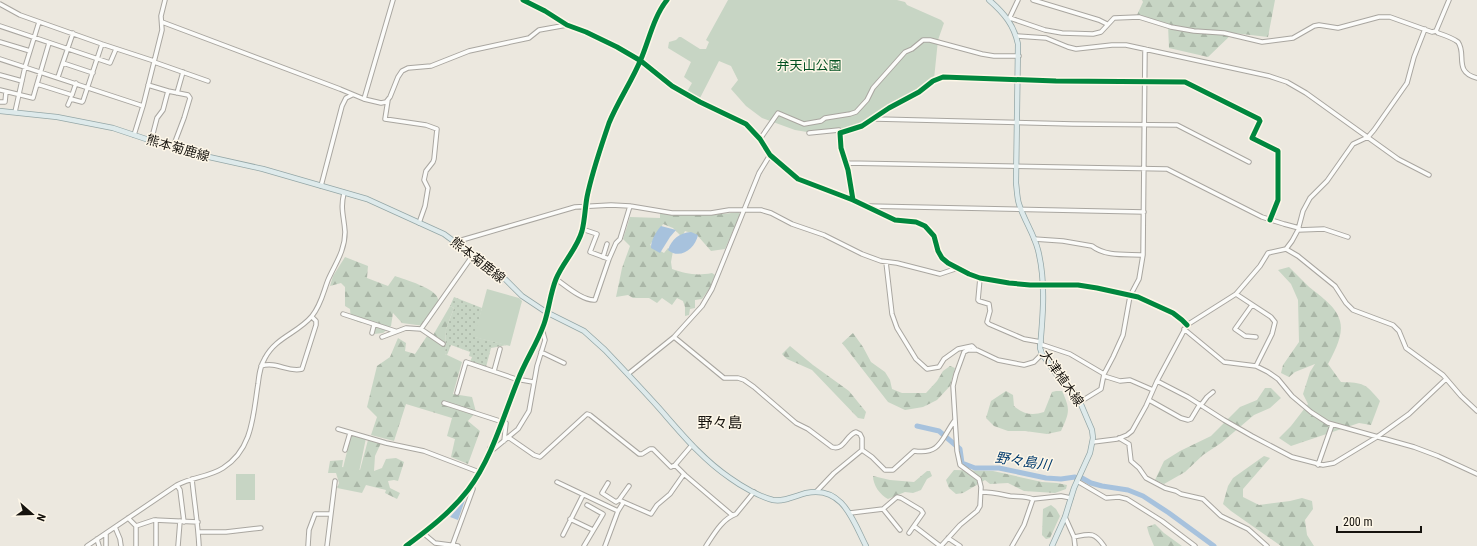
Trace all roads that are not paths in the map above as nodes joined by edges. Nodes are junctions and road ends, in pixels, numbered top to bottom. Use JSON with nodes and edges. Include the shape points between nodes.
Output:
{"nodes":[{"id":1,"x":165,"y":0,"type":"edge"},
{"id":2,"x":393,"y":0,"type":"edge"},
{"id":3,"x":523,"y":0,"type":"edge"},
{"id":4,"x":667,"y":0,"type":"edge"},
{"id":5,"x":989,"y":0,"type":"edge"},
{"id":6,"x":1018,"y":0,"type":"edge"},
{"id":7,"x":1033,"y":0,"type":"edge"},
{"id":8,"x":1449,"y":0,"type":"edge"},
{"id":9,"x":0,"y":5,"type":"edge"},
{"id":10,"x":1010,"y":19,"type":"junction"},
{"id":11,"x":39,"y":22,"type":"junction"},
{"id":12,"x":162,"y":22,"type":"junction"},
{"id":13,"x":1107,"y":24,"type":"junction"},
{"id":14,"x":567,"y":25,"type":"junction"},
{"id":15,"x":0,"y":26,"type":"edge"},
{"id":16,"x":1425,"y":29,"type":"junction"},
{"id":17,"x":1436,"y":30,"type":"junction"},
{"id":18,"x":73,"y":33,"type":"junction"},
{"id":19,"x":1017,"y":36,"type":"junction"},
{"id":20,"x":34,"y":38,"type":"junction"},
{"id":21,"x":0,"y":42,"type":"edge"},
{"id":22,"x":49,"y":42,"type":"junction"},
{"id":23,"x":102,"y":44,"type":"junction"},
{"id":24,"x":68,"y":48,"type":"junction"},
{"id":25,"x":116,"y":49,"type":"junction"},
{"id":26,"x":1145,"y":49,"type":"junction"},
{"id":27,"x":30,"y":51,"type":"junction"},
{"id":28,"x":1019,"y":56,"type":"junction"},
{"id":29,"x":0,"y":59,"type":"edge"},
{"id":30,"x":98,"y":59,"type":"junction"},
{"id":31,"x":154,"y":61,"type":"junction"},
{"id":32,"x":641,"y":61,"type":"junction"},
{"id":33,"x":63,"y":63,"type":"junction"},
{"id":34,"x":25,"y":67,"type":"junction"},
{"id":35,"x":40,"y":72,"type":"junction"},
{"id":36,"x":183,"y":72,"type":"junction"},
{"id":37,"x":93,"y":73,"type":"junction"},
{"id":38,"x":0,"y":75,"type":"edge"},
{"id":39,"x":58,"y":77,"type":"junction"},
{"id":40,"x":1477,"y":78,"type":"edge"},
{"id":41,"x":1018,"y":79,"type":"junction"},
{"id":42,"x":22,"y":81,"type":"junction"},
{"id":43,"x":208,"y":81,"type":"dead end"},
{"id":44,"x":1145,"y":82,"type":"junction"},
{"id":45,"x":76,"y":83,"type":"junction"},
{"id":46,"x":37,"y":84,"type":"junction"},
{"id":47,"x":148,"y":85,"type":"junction"},
{"id":48,"x":88,"y":87,"type":"junction"},
{"id":49,"x":0,"y":90,"type":"edge"},
{"id":50,"x":168,"y":91,"type":"junction"},
{"id":51,"x":6,"y":92,"type":"junction"},
{"id":52,"x":177,"y":93,"type":"junction"},
{"id":53,"x":18,"y":95,"type":"junction"},
{"id":54,"x":353,"y":95,"type":"junction"},
{"id":55,"x":72,"y":97,"type":"junction"},
{"id":56,"x":389,"y":98,"type":"junction"},
{"id":57,"x":364,"y":99,"type":"junction"},
{"id":58,"x":0,"y":102,"type":"edge"},
{"id":59,"x":68,"y":105,"type":"dead end"},
{"id":60,"x":144,"y":106,"type":"junction"},
{"id":61,"x":0,"y":111,"type":"edge"},
{"id":62,"x":15,"y":112,"type":"junction"},
{"id":63,"x":874,"y":119,"type":"junction"},
{"id":64,"x":1017,"y":123,"type":"junction"},
{"id":65,"x":1145,"y":125,"type":"junction"},
{"id":66,"x":809,"y":133,"type":"dead end"},
{"id":67,"x":840,"y":133,"type":"junction"},
{"id":68,"x":134,"y":135,"type":"junction"},
{"id":69,"x":1368,"y":137,"type":"junction"},
{"id":70,"x":760,"y":139,"type":"junction"},
{"id":71,"x":151,"y":141,"type":"junction"},
{"id":72,"x":173,"y":148,"type":"junction"},
{"id":73,"x":770,"y":155,"type":"junction"},
{"id":74,"x":1249,"y":162,"type":"dead end"},
{"id":75,"x":846,"y":163,"type":"junction"},
{"id":76,"x":1016,"y":165,"type":"junction"},
{"id":77,"x":1145,"y":169,"type":"junction"},
{"id":78,"x":1429,"y":175,"type":"dead end"},
{"id":79,"x":321,"y":186,"type":"junction"},
{"id":80,"x":344,"y":193,"type":"junction"},
{"id":81,"x":853,"y":200,"type":"junction"},
{"id":82,"x":585,"y":205,"type":"junction"},
{"id":83,"x":630,"y":206,"type":"junction"},
{"id":84,"x":866,"y":206,"type":"junction"},
{"id":85,"x":1021,"y":209,"type":"junction"},
{"id":86,"x":743,"y":210,"type":"junction"},
{"id":87,"x":1144,"y":212,"type":"junction"},
{"id":88,"x":1270,"y":220,"type":"junction"},
{"id":89,"x":419,"y":223,"type":"junction"},
{"id":90,"x":582,"y":229,"type":"junction"},
{"id":91,"x":1298,"y":229,"type":"junction"},
{"id":92,"x":1348,"y":237,"type":"dead end"},
{"id":93,"x":1034,"y":239,"type":"junction"},
{"id":94,"x":455,"y":242,"type":"junction"},
{"id":95,"x":607,"y":244,"type":"dead end"},
{"id":96,"x":1286,"y":248,"type":"junction"},
{"id":97,"x":473,"y":255,"type":"junction"},
{"id":98,"x":1143,"y":255,"type":"junction"},
{"id":99,"x":602,"y":257,"type":"junction"},
{"id":100,"x":609,"y":259,"type":"junction"},
{"id":101,"x":886,"y":262,"type":"junction"},
{"id":102,"x":958,"y":268,"type":"junction"},
{"id":103,"x":980,"y":278,"type":"junction"},
{"id":104,"x":556,"y":279,"type":"junction"},
{"id":105,"x":1043,"y":286,"type":"junction"},
{"id":106,"x":1236,"y":294,"type":"junction"},
{"id":107,"x":1130,"y":296,"type":"junction"},
{"id":108,"x":1252,"y":305,"type":"junction"},
{"id":109,"x":546,"y":312,"type":"junction"},
{"id":110,"x":343,"y":314,"type":"dead end"},
{"id":111,"x":312,"y":317,"type":"junction"},
{"id":112,"x":374,"y":325,"type":"junction"},
{"id":113,"x":1186,"y":327,"type":"junction"},
{"id":114,"x":420,"y":329,"type":"junction"},
{"id":115,"x":542,"y":329,"type":"junction"},
{"id":116,"x":396,"y":331,"type":"junction"},
{"id":117,"x":372,"y":332,"type":"dead end"},
{"id":118,"x":382,"y":336,"type":"dead end"},
{"id":119,"x":674,"y":337,"type":"junction"},
{"id":120,"x":1256,"y":337,"type":"dead end"},
{"id":121,"x":1040,"y":343,"type":"junction"},
{"id":122,"x":443,"y":344,"type":"dead end"},
{"id":123,"x":975,"y":349,"type":"junction"},
{"id":124,"x":500,"y":350,"type":"dead end"},
{"id":125,"x":541,"y":352,"type":"junction"},
{"id":126,"x":1042,"y":354,"type":"junction"},
{"id":127,"x":564,"y":363,"type":"dead end"},
{"id":128,"x":261,"y":366,"type":"junction"},
{"id":129,"x":1256,"y":366,"type":"junction"},
{"id":130,"x":494,"y":371,"type":"junction"},
{"id":131,"x":628,"y":374,"type":"junction"},
{"id":132,"x":1104,"y":375,"type":"junction"},
{"id":133,"x":518,"y":379,"type":"junction"},
{"id":134,"x":1446,"y":380,"type":"junction"},
{"id":135,"x":1157,"y":381,"type":"junction"},
{"id":136,"x":533,"y":382,"type":"junction"},
{"id":137,"x":1153,"y":390,"type":"junction"},
{"id":138,"x":1213,"y":392,"type":"dead end"},
{"id":139,"x":457,"y":393,"type":"dead end"},
{"id":140,"x":1149,"y":400,"type":"junction"},
{"id":141,"x":1080,"y":402,"type":"junction"},
{"id":142,"x":444,"y":403,"type":"dead end"},
{"id":143,"x":1200,"y":405,"type":"junction"},
{"id":144,"x":1477,"y":411,"type":"edge"},
{"id":145,"x":955,"y":420,"type":"junction"},
{"id":146,"x":503,"y":422,"type":"junction"},
{"id":147,"x":1332,"y":425,"type":"junction"},
{"id":148,"x":338,"y":429,"type":"dead end"},
{"id":149,"x":350,"y":433,"type":"junction"},
{"id":150,"x":508,"y":437,"type":"junction"},
{"id":151,"x":1377,"y":437,"type":"junction"},
{"id":152,"x":1119,"y":438,"type":"junction"},
{"id":153,"x":504,"y":441,"type":"junction"},
{"id":154,"x":1093,"y":442,"type":"junction"},
{"id":155,"x":692,"y":445,"type":"junction"},
{"id":156,"x":490,"y":448,"type":"junction"},
{"id":157,"x":345,"y":450,"type":"dead end"},
{"id":158,"x":862,"y":450,"type":"junction"},
{"id":159,"x":675,"y":465,"type":"junction"},
{"id":160,"x":1318,"y":465,"type":"junction"},
{"id":161,"x":478,"y":472,"type":"junction"},
{"id":162,"x":684,"y":474,"type":"junction"},
{"id":163,"x":1477,"y":474,"type":"edge"},
{"id":164,"x":192,"y":479,"type":"junction"},
{"id":165,"x":335,"y":481,"type":"dead end"},
{"id":166,"x":1077,"y":481,"type":"junction"},
{"id":167,"x":557,"y":482,"type":"dead end"},
{"id":168,"x":608,"y":484,"type":"dead end"},
{"id":169,"x":177,"y":485,"type":"junction"},
{"id":170,"x":629,"y":486,"type":"dead end"},
{"id":171,"x":473,"y":489,"type":"dead end"},
{"id":172,"x":754,"y":492,"type":"junction"},
{"id":173,"x":981,"y":492,"type":"junction"},
{"id":174,"x":816,"y":493,"type":"junction"},
{"id":175,"x":583,"y":495,"type":"junction"},
{"id":176,"x":1071,"y":498,"type":"junction"},
{"id":177,"x":1033,"y":499,"type":"junction"},
{"id":178,"x":619,"y":500,"type":"junction"},
{"id":179,"x":623,"y":503,"type":"junction"},
{"id":180,"x":587,"y":505,"type":"dead end"},
{"id":181,"x":883,"y":509,"type":"junction"},
{"id":182,"x":618,"y":511,"type":"junction"},
{"id":183,"x":850,"y":513,"type":"junction"},
{"id":184,"x":330,"y":514,"type":"junction"},
{"id":185,"x":732,"y":515,"type":"junction"},
{"id":186,"x":1065,"y":517,"type":"junction"},
{"id":187,"x":128,"y":518,"type":"junction"},
{"id":188,"x":570,"y":519,"type":"junction"},
{"id":189,"x":156,"y":520,"type":"junction"},
{"id":190,"x":182,"y":521,"type":"junction"},
{"id":191,"x":198,"y":522,"type":"junction"},
{"id":192,"x":136,"y":526,"type":"junction"},
{"id":193,"x":914,"y":526,"type":"junction"},
{"id":194,"x":115,"y":527,"type":"junction"},
{"id":195,"x":261,"y":528,"type":"dead end"},
{"id":196,"x":593,"y":530,"type":"junction"},
{"id":197,"x":900,"y":530,"type":"dead end"},
{"id":198,"x":199,"y":532,"type":"junction"},
{"id":199,"x":423,"y":533,"type":"junction"},
{"id":200,"x":909,"y":533,"type":"dead end"},
{"id":201,"x":106,"y":534,"type":"junction"},
{"id":202,"x":563,"y":535,"type":"dead end"},
{"id":203,"x":1074,"y":537,"type":"junction"},
{"id":204,"x":948,"y":538,"type":"junction"},
{"id":205,"x":97,"y":539,"type":"junction"},
{"id":206,"x":452,"y":545,"type":"edge"},
{"id":207,"x":88,"y":546,"type":"edge"},
{"id":208,"x":99,"y":546,"type":"edge"},
{"id":209,"x":106,"y":546,"type":"edge"},
{"id":210,"x":121,"y":546,"type":"edge"},
{"id":211,"x":136,"y":546,"type":"edge"},
{"id":212,"x":156,"y":546,"type":"edge"},
{"id":213,"x":178,"y":546,"type":"edge"},
{"id":214,"x":199,"y":546,"type":"edge"},
{"id":215,"x":308,"y":546,"type":"edge"},
{"id":216,"x":327,"y":546,"type":"edge"},
{"id":217,"x":406,"y":546,"type":"edge"},
{"id":218,"x":458,"y":546,"type":"edge"},
{"id":219,"x":584,"y":546,"type":"edge"},
{"id":220,"x":605,"y":546,"type":"edge"},
{"id":221,"x":706,"y":546,"type":"edge"},
{"id":222,"x":866,"y":546,"type":"edge"},
{"id":223,"x":941,"y":546,"type":"edge"},
{"id":224,"x":960,"y":546,"type":"edge"},
{"id":225,"x":1012,"y":546,"type":"edge"},
{"id":226,"x":1052,"y":546,"type":"edge"},
{"id":227,"x":1075,"y":546,"type":"edge"},
{"id":228,"x":1104,"y":546,"type":"edge"},
{"id":229,"x":1195,"y":546,"type":"edge"},
{"id":230,"x":1268,"y":546,"type":"edge"}],
"edges":[{"from":1,"to":12,"type":"street"},
{"from":2,"to":57,"type":"street"},
{"from":3,"to":14,"type":"street","via":[[545,10]]},
{"from":4,"to":32,"type":"street","via":[[660,11]]},
{"from":5,"to":10,"type":"main road","name":"大津植木線"},
{"from":6,"to":10,"type":"street"},
{"from":7,"to":13,"type":"street"},
{"from":8,"to":17,"type":"street"},
{"from":9,"to":11,"type":"street"},
{"from":10,"to":13,"type":"street","via":[[1062,33],[1081,34],[1099,33]]},
{"from":10,"to":19,"type":"main road","name":"大津植木線"},
{"from":11,"to":18,"type":"street"},
{"from":11,"to":20,"type":"street"},
{"from":12,"to":31,"type":"street"},
{"from":12,"to":54,"type":"street"},
{"from":13,"to":16,"type":"street","via":[[1114,18],[1139,16],[1171,27],[1224,33],[1262,42],[1293,38],[1314,26],[1338,28],[1379,17],[1390,17]]},
{"from":14,"to":32,"type":"street","via":[[607,42]]},
{"from":14,"to":56,"type":"street","via":[[539,30],[529,38],[469,51],[431,66],[408,68],[398,77]]},
{"from":15,"to":20,"type":"street"},
{"from":16,"to":17,"type":"street","via":[[1432,32]]},
{"from":16,"to":69,"type":"street","via":[[1407,83]]},
{"from":17,"to":40,"type":"street","via":[[1456,41],[1464,69],[1470,76]]},
{"from":18,"to":23,"type":"street"},
{"from":18,"to":24,"type":"street"},
{"from":19,"to":26,"type":"street","via":[[1046,38],[1076,49],[1119,45]]},
{"from":19,"to":28,"type":"main road","name":"大津植木線"},
{"from":20,"to":22,"type":"street"},
{"from":20,"to":27,"type":"street"},
{"from":21,"to":27,"type":"street"},
{"from":22,"to":24,"type":"street"},
{"from":22,"to":35,"type":"street"},
{"from":23,"to":25,"type":"street"},
{"from":23,"to":30,"type":"street"},
{"from":24,"to":30,"type":"street"},
{"from":24,"to":33,"type":"street"},
{"from":25,"to":30,"type":"street","via":[[111,62]]},
{"from":25,"to":31,"type":"street"},
{"from":26,"to":44,"type":"street"},
{"from":26,"to":69,"type":"street","via":[[1287,82]]},
{"from":27,"to":34,"type":"street"},
{"from":28,"to":41,"type":"main road","name":"大津植木線"},
{"from":28,"to":70,"type":"street","via":[[994,56],[923,40],[905,52],[872,88],[867,100],[856,112],[804,124],[778,113]]},
{"from":29,"to":34,"type":"street"},
{"from":30,"to":37,"type":"street"},
{"from":31,"to":36,"type":"street"},
{"from":31,"to":47,"type":"street"},
{"from":32,"to":70,"type":"street","via":[[672,86],[746,124]]},
{"from":32,"to":82,"type":"street","via":[[610,121]]},
{"from":33,"to":37,"type":"street"},
{"from":33,"to":39,"type":"street"},
{"from":34,"to":35,"type":"street"},
{"from":34,"to":42,"type":"street"},
{"from":35,"to":39,"type":"street"},
{"from":35,"to":46,"type":"street"},
{"from":36,"to":43,"type":"street"},
{"from":36,"to":52,"type":"street"},
{"from":37,"to":48,"type":"street"},
{"from":38,"to":42,"type":"street"},
{"from":39,"to":45,"type":"street"},
{"from":41,"to":44,"type":"street"},
{"from":41,"to":63,"type":"street","via":[[943,78],[934,81]]},
{"from":41,"to":64,"type":"main road","name":"大津植木線"},
{"from":42,"to":53,"type":"street"},
{"from":44,"to":65,"type":"street"},
{"from":44,"to":88,"type":"street","via":[[1188,83],[1259,118],[1252,138],[1278,151],[1278,200]]},
{"from":45,"to":48,"type":"street"},
{"from":45,"to":55,"type":"street"},
{"from":46,"to":53,"type":"street","via":[[34,98]]},
{"from":46,"to":55,"type":"street"},
{"from":47,"to":50,"type":"street"},
{"from":47,"to":60,"type":"street"},
{"from":48,"to":55,"type":"street","via":[[82,102]]},
{"from":48,"to":60,"type":"street"},
{"from":49,"to":51,"type":"street"},
{"from":50,"to":52,"type":"street"},
{"from":50,"to":71,"type":"street"},
{"from":51,"to":53,"type":"street"},
{"from":51,"to":58,"type":"street","via":[[5,102]]},
{"from":52,"to":72,"type":"street","via":[[188,95],[190,98]]},
{"from":53,"to":62,"type":"street"},
{"from":54,"to":57,"type":"street"},
{"from":54,"to":79,"type":"street","via":[[346,98],[342,106]]},
{"from":55,"to":59,"type":"street"},
{"from":56,"to":57,"type":"street","via":[[381,103]]},
{"from":56,"to":89,"type":"street","via":[[385,119],[437,129],[433,162],[425,176],[428,188]]},
{"from":60,"to":68,"type":"street"},
{"from":61,"to":62,"type":"main road","name":"熊本菊鹿線"},
{"from":62,"to":68,"type":"main road","name":"熊本菊鹿線","via":[[87,122]]},
{"from":63,"to":64,"type":"street"},
{"from":63,"to":67,"type":"street"},
{"from":64,"to":65,"type":"street"},
{"from":64,"to":76,"type":"main road","name":"大津植木線"},
{"from":65,"to":74,"type":"street","via":[[1177,126]]},
{"from":65,"to":77,"type":"street"},
{"from":66,"to":67,"type":"street","via":[[839,130]]},
{"from":67,"to":75,"type":"street"},
{"from":68,"to":71,"type":"main road","name":"熊本菊鹿線"},
{"from":69,"to":78,"type":"street","via":[[1398,159]]},
{"from":69,"to":91,"type":"street","via":[[1354,144],[1327,181],[1310,198]]},
{"from":70,"to":73,"type":"street"},
{"from":71,"to":72,"type":"main road","name":"熊本菊鹿線"},
{"from":72,"to":79,"type":"main road","name":"熊本菊鹿線","via":[[263,168]]},
{"from":73,"to":81,"type":"street","via":[[798,179]]},
{"from":73,"to":86,"type":"street"},
{"from":75,"to":76,"type":"street"},
{"from":75,"to":81,"type":"street"},
{"from":76,"to":77,"type":"street"},
{"from":76,"to":85,"type":"main road","name":"大津植木線"},
{"from":77,"to":87,"type":"street"},
{"from":77,"to":88,"type":"street","via":[[1167,169]]},
{"from":79,"to":80,"type":"main road","name":"熊本菊鹿線"},
{"from":80,"to":89,"type":"main road","name":"熊本菊鹿線","via":[[367,199]]},
{"from":80,"to":111,"type":"street","via":[[341,206],[345,232],[342,250],[321,302]]},
{"from":81,"to":84,"type":"street"},
{"from":82,"to":83,"type":"street"},
{"from":82,"to":90,"type":"street"},
{"from":82,"to":94,"type":"street"},
{"from":83,"to":86,"type":"street","via":[[672,213]]},
{"from":83,"to":100,"type":"street","via":[[620,238]]},
{"from":84,"to":85,"type":"street"},
{"from":84,"to":102,"type":"street","via":[[895,220],[916,222],[925,226],[934,236],[942,258]]},
{"from":85,"to":87,"type":"street"},
{"from":85,"to":93,"type":"main road","name":"大津植木線"},
{"from":86,"to":101,"type":"street","via":[[771,213],[862,254]]},
{"from":86,"to":119,"type":"street","via":[[712,289],[702,306]]},
{"from":87,"to":98,"type":"street"},
{"from":88,"to":91,"type":"street"},
{"from":89,"to":94,"type":"main road","name":"熊本菊鹿線"},
{"from":90,"to":99,"type":"street","via":[[597,234],[590,252]]},
{"from":90,"to":104,"type":"street","via":[[580,238]]},
{"from":91,"to":92,"type":"street","via":[[1324,229]]},
{"from":91,"to":96,"type":"street"},
{"from":93,"to":98,"type":"street","via":[[1092,246],[1116,254]]},
{"from":93,"to":105,"type":"main road","name":"大津植木線","via":[[1038,249]]},
{"from":94,"to":97,"type":"main road","name":"熊本菊鹿線"},
{"from":95,"to":99,"type":"street"},
{"from":96,"to":106,"type":"street","via":[[1268,253]]},
{"from":96,"to":134,"type":"street","via":[[1335,286],[1353,310],[1393,326],[1399,331],[1406,348]]},
{"from":97,"to":109,"type":"main road","name":"熊本菊鹿線","via":[[505,279],[522,296]]},
{"from":97,"to":114,"type":"street"},
{"from":98,"to":107,"type":"street","via":[[1139,279]]},
{"from":99,"to":100,"type":"street"},
{"from":100,"to":104,"type":"street","via":[[595,300],[587,299]]},
{"from":101,"to":102,"type":"street","via":[[940,274]]},
{"from":101,"to":123,"type":"street","via":[[892,314],[897,328],[927,369],[939,367],[944,359],[958,349],[972,346]]},
{"from":102,"to":103,"type":"street"},
{"from":103,"to":105,"type":"street"},
{"from":103,"to":121,"type":"street","via":[[978,300],[989,304],[989,324],[1012,335]]},
{"from":104,"to":109,"type":"street"},
{"from":105,"to":107,"type":"street","via":[[1087,286]]},
{"from":105,"to":121,"type":"main road","name":"大津植木線"},
{"from":106,"to":108,"type":"street"},
{"from":106,"to":113,"type":"street"},
{"from":107,"to":113,"type":"street","via":[[1164,308],[1182,320]]},
{"from":107,"to":132,"type":"street","via":[[1123,335]]},
{"from":108,"to":120,"type":"street","via":[[1234,330],[1245,336]]},
{"from":108,"to":129,"type":"street","via":[[1271,317],[1275,325]]},
{"from":109,"to":115,"type":"street"},
{"from":109,"to":131,"type":"main road","name":"熊本菊鹿線","via":[[592,337]]},
{"from":110,"to":112,"type":"street"},
{"from":111,"to":128,"type":"street","via":[[275,344]]},
{"from":111,"to":128,"type":"street","via":[[316,325],[302,369],[270,364]]},
{"from":112,"to":116,"type":"street"},
{"from":112,"to":117,"type":"street"},
{"from":113,"to":129,"type":"street","via":[[1224,362]]},
{"from":113,"to":135,"type":"street"},
{"from":114,"to":116,"type":"street","via":[[410,327]]},
{"from":114,"to":122,"type":"street"},
{"from":115,"to":125,"type":"street","via":[[544,340]]},
{"from":115,"to":133,"type":"street"},
{"from":116,"to":118,"type":"street"},
{"from":119,"to":131,"type":"street"},
{"from":119,"to":158,"type":"street","via":[[724,378],[744,380],[796,423],[832,447],[838,448],[856,432],[862,438]]},
{"from":121,"to":126,"type":"main road","name":"大津植木線"},
{"from":121,"to":132,"type":"street","via":[[1070,354]]},
{"from":123,"to":126,"type":"street","via":[[998,360],[1024,365],[1034,362]]},
{"from":123,"to":145,"type":"street","via":[[964,352],[956,374],[953,386]]},
{"from":124,"to":130,"type":"street"},
{"from":125,"to":127,"type":"street"},
{"from":125,"to":136,"type":"street"},
{"from":126,"to":141,"type":"main road","name":"大津植木線","via":[[1056,375],[1075,393]]},
{"from":128,"to":164,"type":"street","via":[[251,428],[246,443],[225,467]]},
{"from":129,"to":147,"type":"street","via":[[1273,375],[1292,396]]},
{"from":130,"to":133,"type":"street"},
{"from":130,"to":139,"type":"street","via":[[466,362]]},
{"from":131,"to":155,"type":"main road","name":"熊本菊鹿線"},
{"from":132,"to":137,"type":"street","via":[[1120,381],[1130,380]]},
{"from":132,"to":141,"type":"street","via":[[1100,389]]},
{"from":133,"to":136,"type":"street"},
{"from":133,"to":146,"type":"street"},
{"from":134,"to":144,"type":"street"},
{"from":134,"to":151,"type":"street","via":[[1409,414]]},
{"from":135,"to":137,"type":"street"},
{"from":135,"to":143,"type":"street"},
{"from":136,"to":150,"type":"street","via":[[530,411]]},
{"from":137,"to":140,"type":"street"},
{"from":138,"to":143,"type":"street"},
{"from":140,"to":143,"type":"street","via":[[1188,420]]},
{"from":140,"to":152,"type":"street","via":[[1132,431]]},
{"from":141,"to":154,"type":"main road","name":"大津植木線","via":[[1092,430]]},
{"from":142,"to":146,"type":"street"},
{"from":143,"to":160,"type":"street","via":[[1292,457]]},
{"from":145,"to":158,"type":"street","via":[[936,448],[928,452],[914,451],[893,470],[885,470]]},
{"from":145,"to":173,"type":"street","via":[[960,465],[979,479]]},
{"from":146,"to":153,"type":"street","via":[[507,424]]},
{"from":146,"to":156,"type":"street"},
{"from":147,"to":151,"type":"street"},
{"from":147,"to":160,"type":"street"},
{"from":148,"to":149,"type":"street"},
{"from":149,"to":157,"type":"street"},
{"from":149,"to":161,"type":"street","via":[[424,451]]},
{"from":150,"to":153,"type":"street"},
{"from":150,"to":159,"type":"street","via":[[540,457],[587,414],[639,454],[652,449],[670,466]]},
{"from":151,"to":160,"type":"street","via":[[1334,463]]},
{"from":151,"to":163,"type":"street","via":[[1414,447]]},
{"from":152,"to":154,"type":"street"},
{"from":152,"to":230,"type":"street","via":[[1129,444],[1130,461],[1146,478],[1181,494],[1203,499],[1221,516],[1248,529]]},
{"from":153,"to":156,"type":"street","via":[[494,449]]},
{"from":154,"to":166,"type":"main road"},
{"from":155,"to":159,"type":"street"},
{"from":155,"to":172,"type":"main road","name":"熊本菊鹿線","via":[[721,472]]},
{"from":156,"to":161,"type":"street"},
{"from":158,"to":174,"type":"street","via":[[834,473]]},
{"from":159,"to":162,"type":"street"},
{"from":161,"to":199,"type":"street","via":[[456,503]]},
{"from":162,"to":179,"type":"street","via":[[652,514]]},
{"from":162,"to":185,"type":"street"},
{"from":164,"to":169,"type":"street"},
{"from":164,"to":191,"type":"street"},
{"from":165,"to":184,"type":"street"},
{"from":166,"to":176,"type":"main road"},
{"from":166,"to":229,"type":"street","via":[[1106,498],[1127,499]]},
{"from":167,"to":175,"type":"street"},
{"from":168,"to":178,"type":"street","via":[[602,493],[616,502]]},
{"from":169,"to":187,"type":"street"},
{"from":169,"to":190,"type":"street","via":[[180,490]]},
{"from":170,"to":178,"type":"street"},
{"from":171,"to":206,"type":"street"},
{"from":172,"to":174,"type":"main road","name":"熊本菊鹿線","via":[[774,500]]},
{"from":172,"to":185,"type":"street","via":[[736,514]]},
{"from":173,"to":177,"type":"street"},
{"from":173,"to":204,"type":"street","via":[[977,511]]},
{"from":174,"to":183,"type":"main road","name":"熊本菊鹿線","via":[[835,498]]},
{"from":175,"to":182,"type":"street"},
{"from":175,"to":188,"type":"street"},
{"from":176,"to":177,"type":"street","via":[[1061,496]]},
{"from":176,"to":186,"type":"main road"},
{"from":177,"to":225,"type":"street","via":[[1024,525]]},
{"from":178,"to":179,"type":"street"},
{"from":179,"to":182,"type":"street"},
{"from":180,"to":196,"type":"street","via":[[603,514]]},
{"from":181,"to":183,"type":"street"},
{"from":181,"to":193,"type":"street","via":[[896,498],[901,498],[922,510],[923,513]]},
{"from":181,"to":197,"type":"street"},
{"from":182,"to":220,"type":"street"},
{"from":183,"to":222,"type":"main road","name":"熊本菊鹿線"},
{"from":184,"to":215,"type":"street","via":[[315,514],[309,530]]},
{"from":184,"to":216,"type":"street"},
{"from":185,"to":221,"type":"street","via":[[721,524]]},
{"from":186,"to":203,"type":"street"},
{"from":186,"to":226,"type":"main road"},
{"from":187,"to":192,"type":"street"},
{"from":187,"to":194,"type":"street"},
{"from":188,"to":196,"type":"street"},
{"from":188,"to":202,"type":"street"},
{"from":189,"to":190,"type":"street"},
{"from":189,"to":192,"type":"street"},
{"from":189,"to":212,"type":"street"},
{"from":190,"to":191,"type":"street"},
{"from":190,"to":213,"type":"street"},
{"from":191,"to":198,"type":"street"},
{"from":192,"to":211,"type":"street"},
{"from":193,"to":200,"type":"street"},
{"from":193,"to":223,"type":"street"},
{"from":194,"to":201,"type":"street"},
{"from":194,"to":210,"type":"street"},
{"from":195,"to":198,"type":"street"},
{"from":196,"to":219,"type":"street"},
{"from":198,"to":214,"type":"street"},
{"from":199,"to":206,"type":"street","via":[[435,543]]},
{"from":199,"to":217,"type":"street"},
{"from":201,"to":205,"type":"street"},
{"from":201,"to":209,"type":"street"},
{"from":203,"to":227,"type":"street"},
{"from":203,"to":228,"type":"street","via":[[1083,534],[1097,536]]},
{"from":204,"to":223,"type":"street"},
{"from":204,"to":224,"type":"street"},
{"from":205,"to":207,"type":"street"},
{"from":205,"to":208,"type":"street"},
{"from":206,"to":218,"type":"street"}]}
